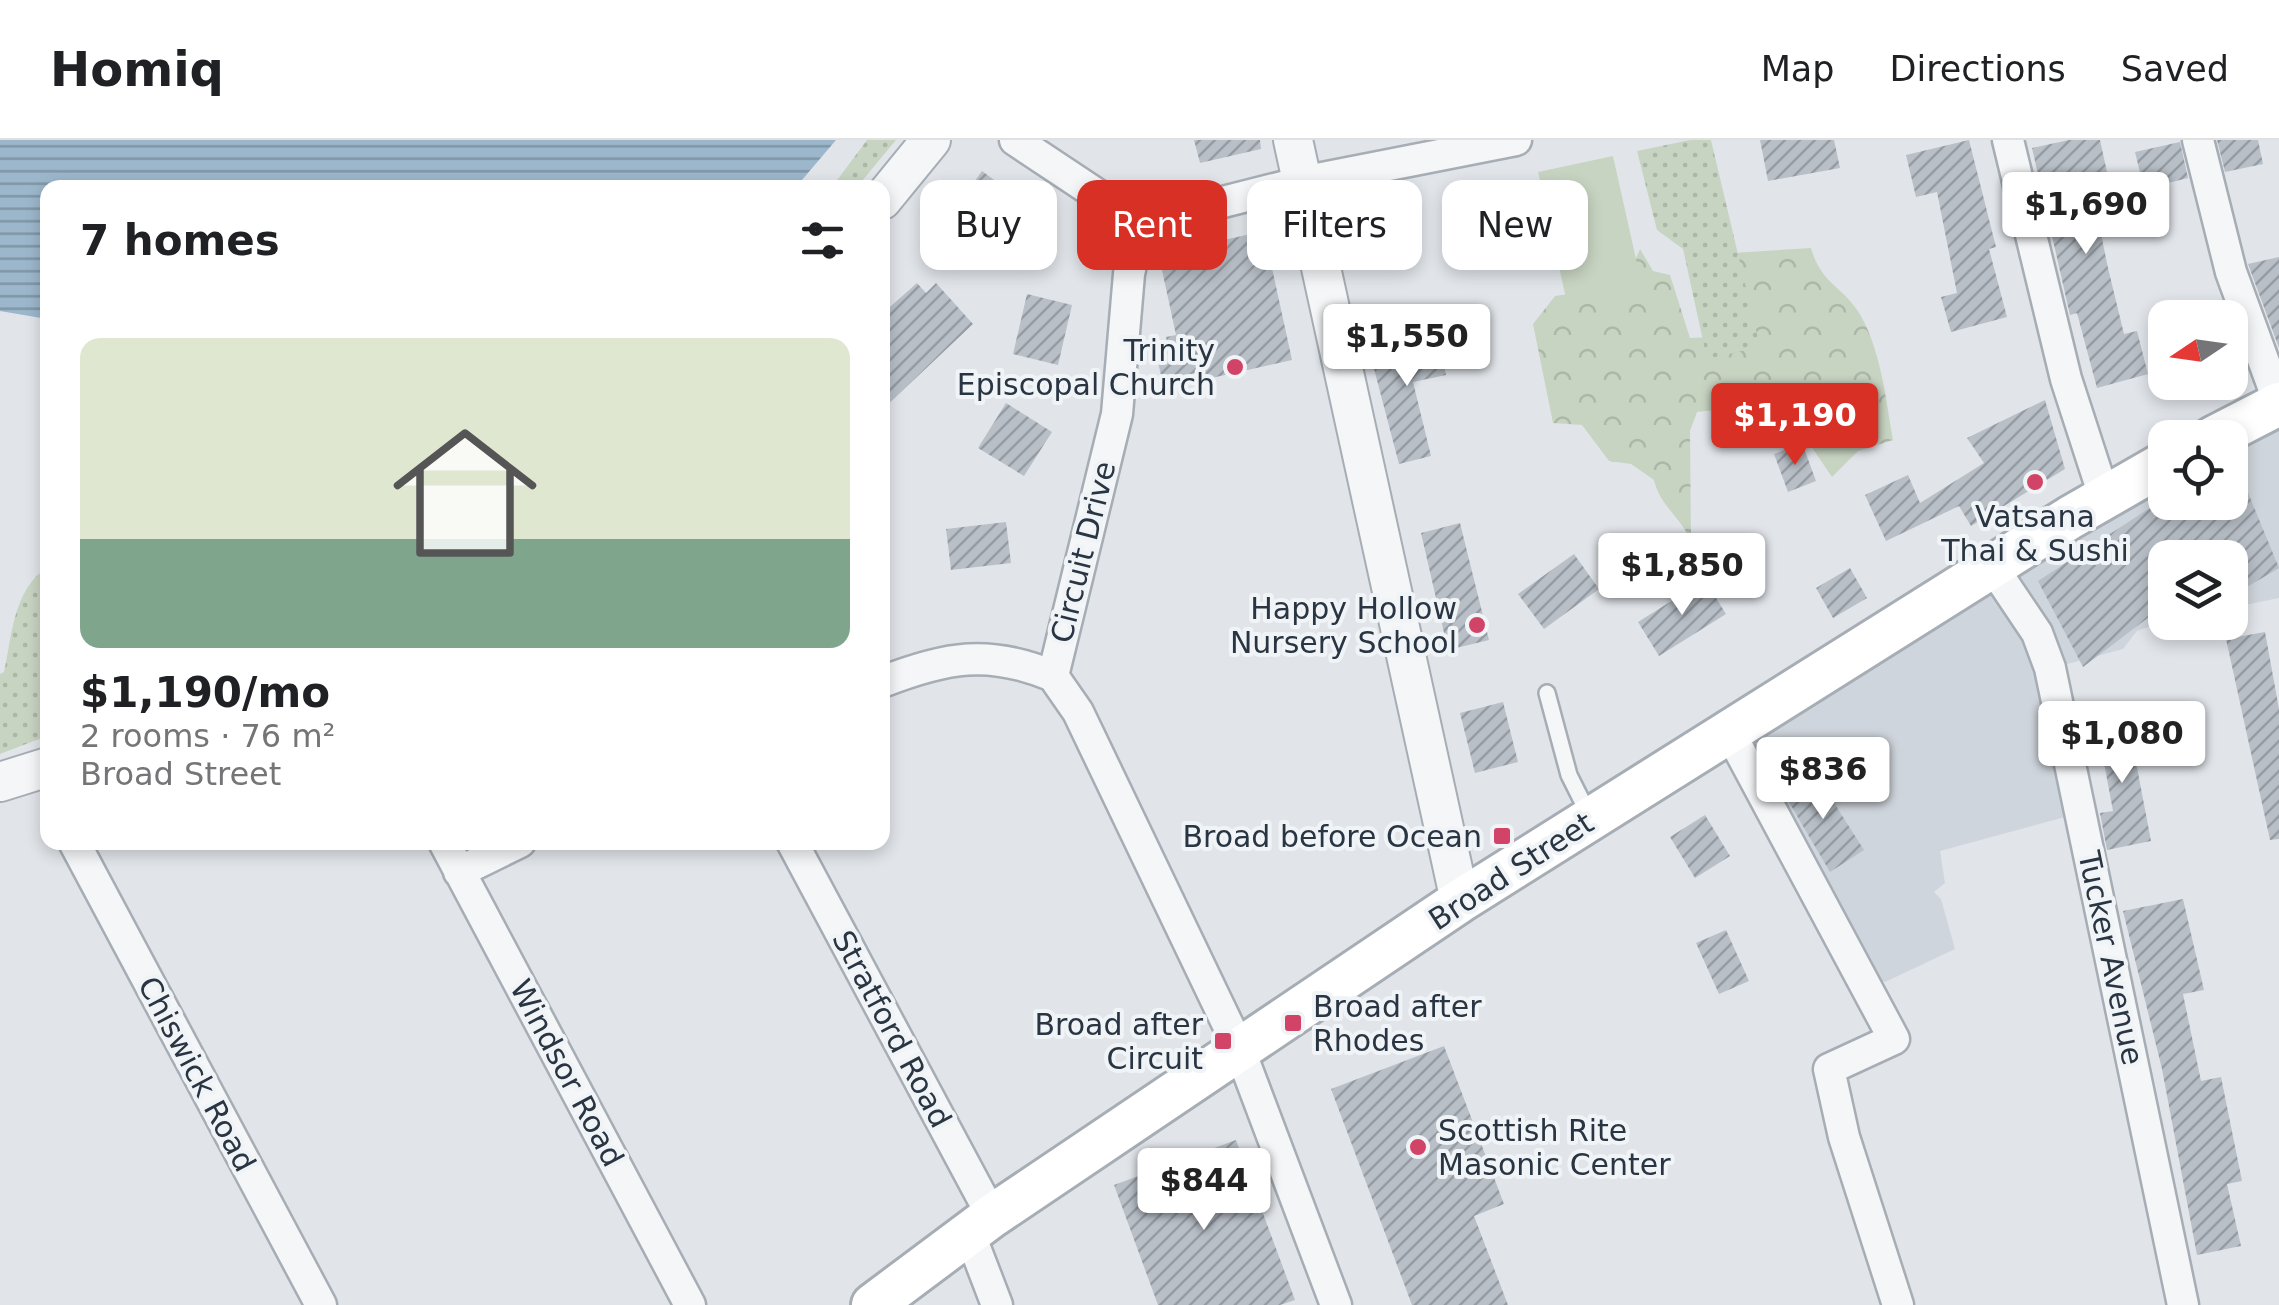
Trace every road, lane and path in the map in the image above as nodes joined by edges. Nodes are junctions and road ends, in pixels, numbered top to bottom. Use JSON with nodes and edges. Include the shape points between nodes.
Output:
{"nodes":[{"id":1,"x":931,"y":140,"type":"edge"},
{"id":2,"x":1015,"y":140,"type":"edge"},
{"id":3,"x":1293,"y":140,"type":"edge"},
{"id":4,"x":1516,"y":140,"type":"edge"},
{"id":5,"x":2008,"y":140,"type":"edge"},
{"id":6,"x":2198,"y":140,"type":"edge"},
{"id":7,"x":1302,"y":180,"type":"edge"},
{"id":8,"x":1312,"y":180,"type":"edge"},
{"id":9,"x":1077,"y":181,"type":"edge"},
{"id":10,"x":890,"y":190,"type":"edge"},
{"id":11,"x":1129,"y":270,"type":"edge"},
{"id":12,"x":1321,"y":270,"type":"edge"},
{"id":13,"x":2279,"y":403,"type":"edge"},
{"id":14,"x":2247,"y":420,"type":"edge"},
{"id":15,"x":2148,"y":473,"type":"edge"},
{"id":16,"x":2104,"y":496,"type":"junction"},
{"id":17,"x":1992,"y":566,"type":"junction"},
{"id":18,"x":1053,"y":676,"type":"junction"},
{"id":19,"x":890,"y":679,"type":"edge"},
{"id":20,"x":1547,"y":692,"type":"dead end"},
{"id":21,"x":1729,"y":731,"type":"junction"},
{"id":22,"x":40,"y":777,"type":"edge"},
{"id":23,"x":0,"y":782,"type":"edge"},
{"id":24,"x":1591,"y":819,"type":"junction"},
{"id":25,"x":78,"y":850,"type":"edge"},
{"id":26,"x":448,"y":850,"type":"edge"},
{"id":27,"x":504,"y":850,"type":"edge"},
{"id":28,"x":796,"y":850,"type":"edge"},
{"id":29,"x":459,"y":872,"type":"junction"},
{"id":30,"x":1460,"y":902,"type":"junction"},
{"id":31,"x":1239,"y":1048,"type":"junction"},
{"id":32,"x":981,"y":1224,"type":"junction"},
{"id":33,"x":320,"y":1305,"type":"edge"},
{"id":34,"x":690,"y":1305,"type":"edge"},
{"id":35,"x":873,"y":1305,"type":"edge"},
{"id":36,"x":997,"y":1305,"type":"edge"},
{"id":37,"x":1336,"y":1305,"type":"edge"},
{"id":38,"x":1898,"y":1305,"type":"edge"},
{"id":39,"x":2182,"y":1305,"type":"edge"}],
"edges":[{"from":1,"to":10,"type":"street"},
{"from":2,"to":9,"type":"street"},
{"from":3,"to":7,"type":"street"},
{"from":4,"to":8,"type":"street"},
{"from":5,"to":16,"type":"street","via":[[2066,379]]},
{"from":6,"to":13,"type":"street","via":[[2231,272]]},
{"from":11,"to":18,"type":"street","name":"Circuit Drive","via":[[1117,414]]},
{"from":12,"to":30,"type":"street"},
{"from":13,"to":14,"type":"main road"},
{"from":15,"to":16,"type":"main road","name":"Broad Street"},
{"from":16,"to":17,"type":"main road","name":"Broad Street"},
{"from":17,"to":21,"type":"main road","name":"Broad Street"},
{"from":17,"to":39,"type":"street","name":"Tucker Avenue","via":[[2037,633],[2050,668]]},
{"from":18,"to":19,"type":"street","via":[[986,656]]},
{"from":18,"to":31,"type":"street","name":"Circuit Drive","via":[[1078,712]]},
{"from":20,"to":24,"type":"lane","via":[[1569,775]]},
{"from":21,"to":24,"type":"main road","name":"Broad Street"},
{"from":21,"to":38,"type":"street","via":[[1894,1040],[1829,1068]]},
{"from":22,"to":23,"type":"street"},
{"from":24,"to":30,"type":"main road","name":"Broad Street"},
{"from":25,"to":33,"type":"street","name":"Chiswick Road"},
{"from":26,"to":29,"type":"street","name":"Windsor Road"},
{"from":27,"to":29,"type":"street"},
{"from":28,"to":32,"type":"street","name":"Stratford Road"},
{"from":29,"to":34,"type":"street","name":"Windsor Road"},
{"from":30,"to":31,"type":"main road","name":"Broad Street"},
{"from":31,"to":32,"type":"main road","name":"Broad Street"},
{"from":31,"to":37,"type":"street","name":"Circuit Drive"},
{"from":32,"to":35,"type":"main road","name":"Broad Street"},
{"from":32,"to":36,"type":"street","name":"Stratford Road"}]}
